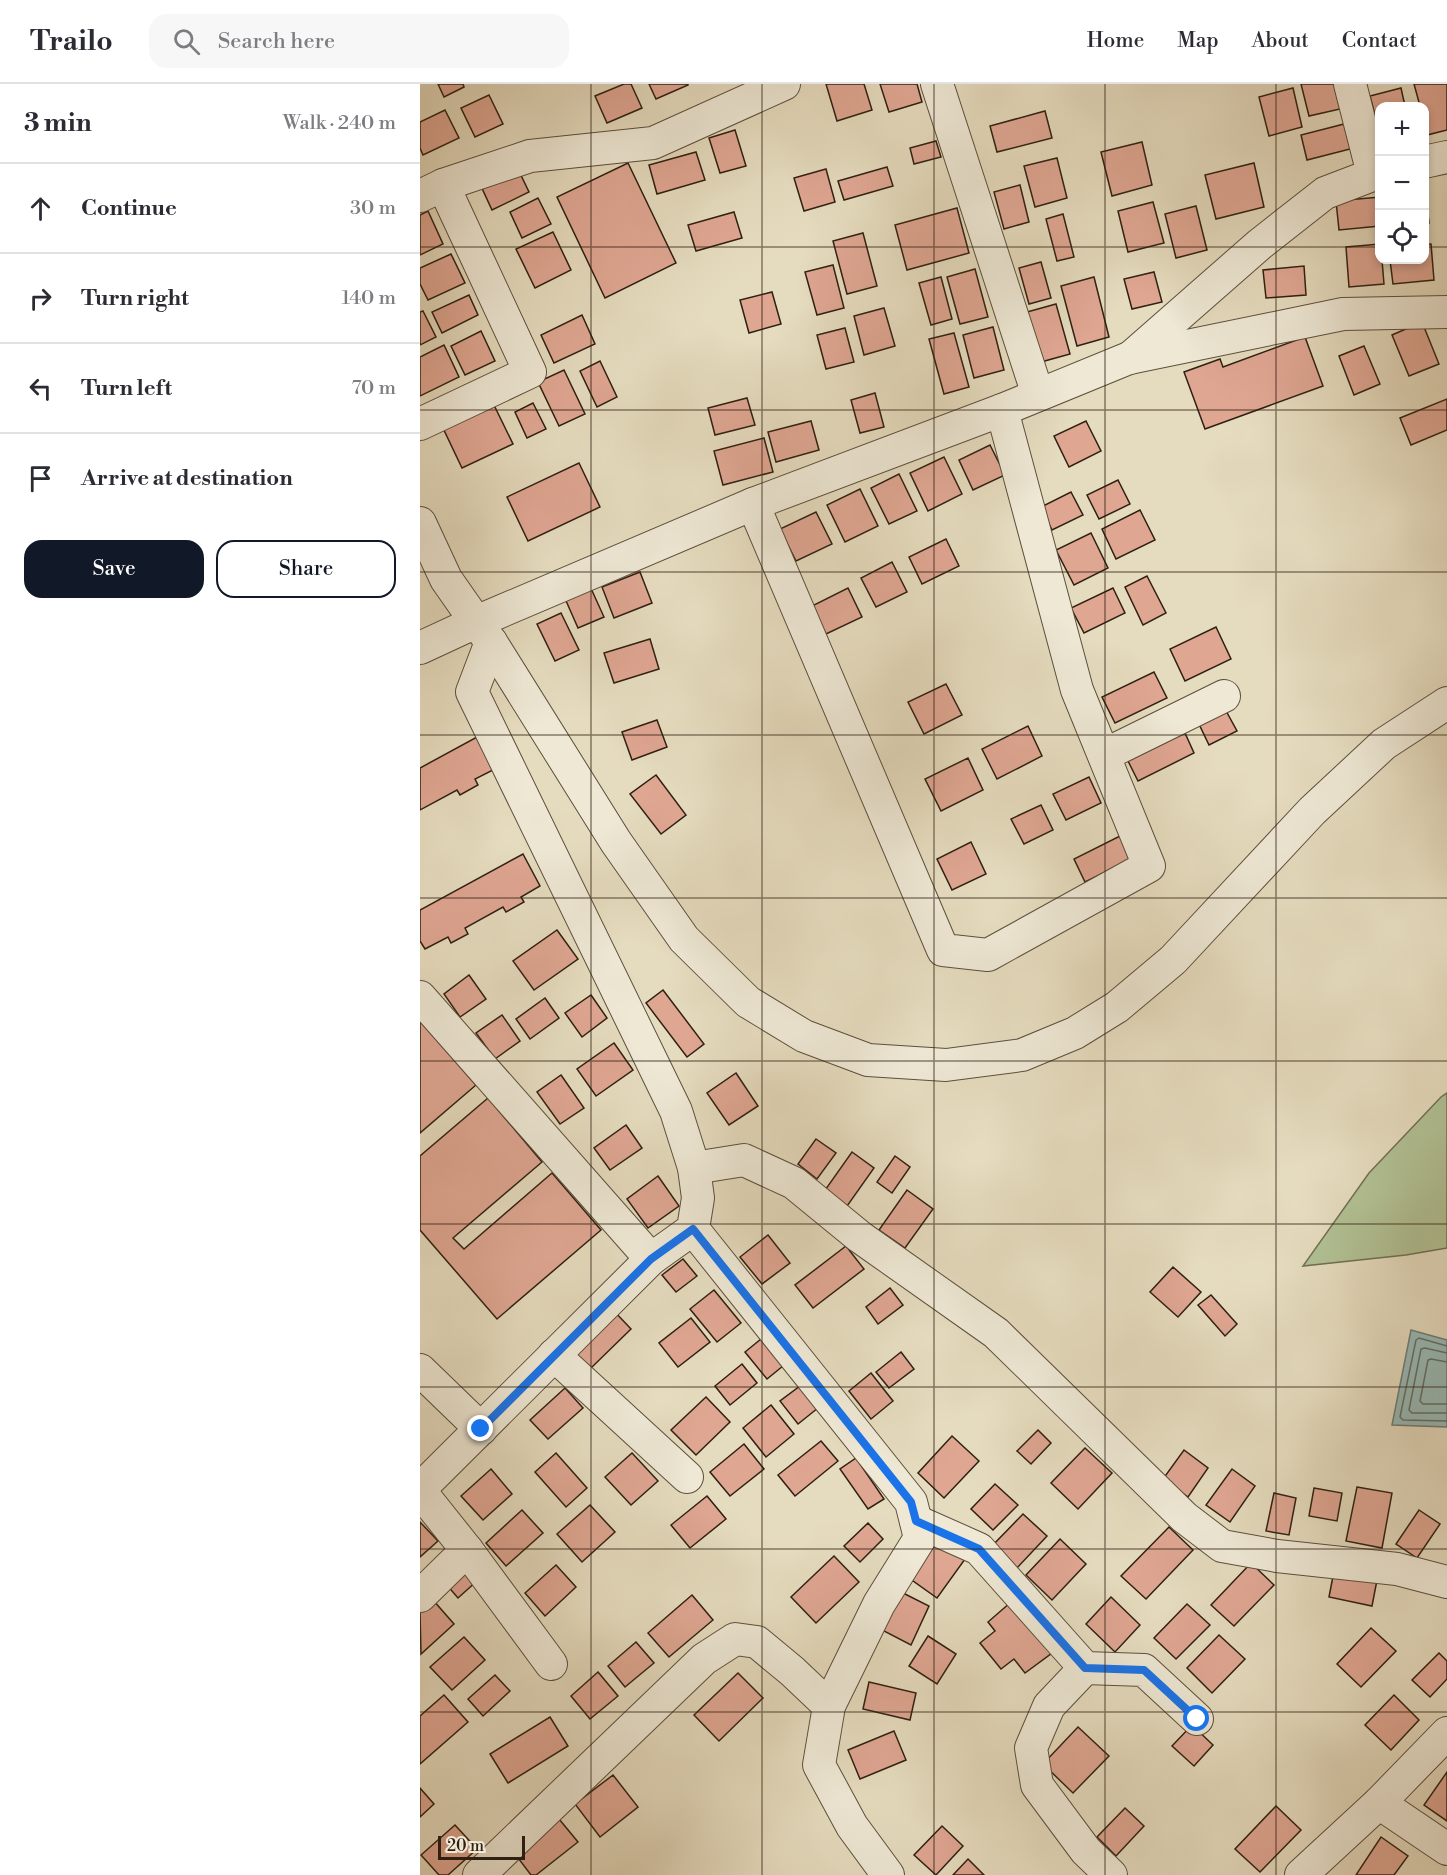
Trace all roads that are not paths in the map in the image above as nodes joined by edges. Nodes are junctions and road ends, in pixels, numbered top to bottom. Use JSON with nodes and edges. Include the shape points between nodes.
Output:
{"nodes":[{"id":1,"x":784,"y":84,"type":"edge"},
{"id":2,"x":937,"y":84,"type":"edge"},
{"id":3,"x":1350,"y":84,"type":"edge"},
{"id":4,"x":1447,"y":157,"type":"edge"},
{"id":5,"x":1429,"y":161,"type":"edge"},
{"id":6,"x":1375,"y":170,"type":"edge"},
{"id":7,"x":1375,"y":173,"type":"edge"},
{"id":8,"x":432,"y":191,"type":"edge"},
{"id":9,"x":1447,"y":312,"type":"edge"},
{"id":10,"x":1129,"y":358,"type":"junction"},
{"id":11,"x":1038,"y":395,"type":"junction"},
{"id":12,"x":1002,"y":410,"type":"junction"},
{"id":13,"x":420,"y":424,"type":"edge"},
{"id":14,"x":753,"y":504,"type":"junction"},
{"id":15,"x":420,"y":523,"type":"edge"},
{"id":16,"x":483,"y":632,"type":"junction"},
{"id":17,"x":420,"y":648,"type":"edge"},
{"id":18,"x":1224,"y":696,"type":"dead end"},
{"id":19,"x":1447,"y":703,"type":"edge"},
{"id":20,"x":1104,"y":755,"type":"junction"},
{"id":21,"x":420,"y":997,"type":"edge"},
{"id":22,"x":694,"y":1168,"type":"junction"},
{"id":23,"x":693,"y":1229,"type":"junction"},
{"id":24,"x":651,"y":1259,"type":"junction"},
{"id":25,"x":554,"y":1355,"type":"junction"},
{"id":26,"x":420,"y":1370,"type":"edge"},
{"id":27,"x":481,"y":1429,"type":"junction"},
{"id":28,"x":687,"y":1477,"type":"dead end"},
{"id":29,"x":420,"y":1490,"type":"edge"},
{"id":30,"x":916,"y":1521,"type":"junction"},
{"id":31,"x":467,"y":1550,"type":"junction"},
{"id":32,"x":1447,"y":1582,"type":"edge"},
{"id":33,"x":420,"y":1596,"type":"edge"},
{"id":34,"x":551,"y":1664,"type":"dead end"},
{"id":35,"x":1085,"y":1668,"type":"junction"},
{"id":36,"x":829,"y":1706,"type":"junction"},
{"id":37,"x":1197,"y":1719,"type":"dead end"},
{"id":38,"x":1447,"y":1734,"type":"edge"},
{"id":39,"x":1379,"y":1803,"type":"junction"},
{"id":40,"x":1447,"y":1850,"type":"edge"},
{"id":41,"x":479,"y":1875,"type":"edge"},
{"id":42,"x":888,"y":1875,"type":"edge"},
{"id":43,"x":1111,"y":1875,"type":"edge"},
{"id":44,"x":1301,"y":1875,"type":"edge"}],
"edges":[{"from":1,"to":8,"type":"street","via":[[653,143],[530,156]]},
{"from":2,"to":11,"type":"street"},
{"from":3,"to":6,"type":"street"},
{"from":4,"to":5,"type":"street"},
{"from":7,"to":10,"type":"street","via":[[1325,193]]},
{"from":8,"to":13,"type":"street","via":[[530,372]]},
{"from":9,"to":10,"type":"street","via":[[1343,314]]},
{"from":10,"to":11,"type":"street"},
{"from":11,"to":12,"type":"street"},
{"from":12,"to":14,"type":"street"},
{"from":12,"to":20,"type":"street","via":[[1077,690]]},
{"from":14,"to":16,"type":"street"},
{"from":14,"to":20,"type":"street","via":[[943,950],[988,955],[1149,866]]},
{"from":15,"to":16,"type":"street","via":[[446,579]]},
{"from":16,"to":17,"type":"street"},
{"from":16,"to":19,"type":"street","via":[[616,842],[684,939],[748,1002],[804,1036],[868,1060],[946,1065],[1022,1054],[1075,1033],[1117,1007],[1173,960],[1312,811],[1384,744]]},
{"from":16,"to":22,"type":"street","via":[[472,692],[676,1111]]},
{"from":18,"to":20,"type":"street"},
{"from":21,"to":24,"type":"street"},
{"from":22,"to":23,"type":"street","via":[[698,1198]]},
{"from":22,"to":32,"type":"street","via":[[744,1160],[794,1183],[860,1237],[996,1333],[1184,1517],[1222,1546],[1397,1569]]},
{"from":23,"to":24,"type":"street"},
{"from":23,"to":30,"type":"street","via":[[911,1502]]},
{"from":24,"to":25,"type":"street"},
{"from":25,"to":27,"type":"street"},
{"from":25,"to":28,"type":"street"},
{"from":26,"to":27,"type":"street"},
{"from":27,"to":29,"type":"street"},
{"from":29,"to":31,"type":"street"},
{"from":30,"to":35,"type":"street","via":[[979,1549]]},
{"from":30,"to":36,"type":"street","via":[[920,1538],[879,1604]]},
{"from":31,"to":33,"type":"street"},
{"from":31,"to":34,"type":"street"},
{"from":35,"to":37,"type":"street","via":[[1144,1670]]},
{"from":35,"to":43,"type":"street","via":[[1049,1706],[1031,1748],[1037,1785],[1086,1851]]},
{"from":36,"to":41,"type":"street","via":[[757,1642],[735,1639],[704,1659]]},
{"from":36,"to":42,"type":"street","via":[[819,1765],[852,1826]]},
{"from":38,"to":39,"type":"street"},
{"from":39,"to":40,"type":"street"},
{"from":39,"to":44,"type":"street"}]}
